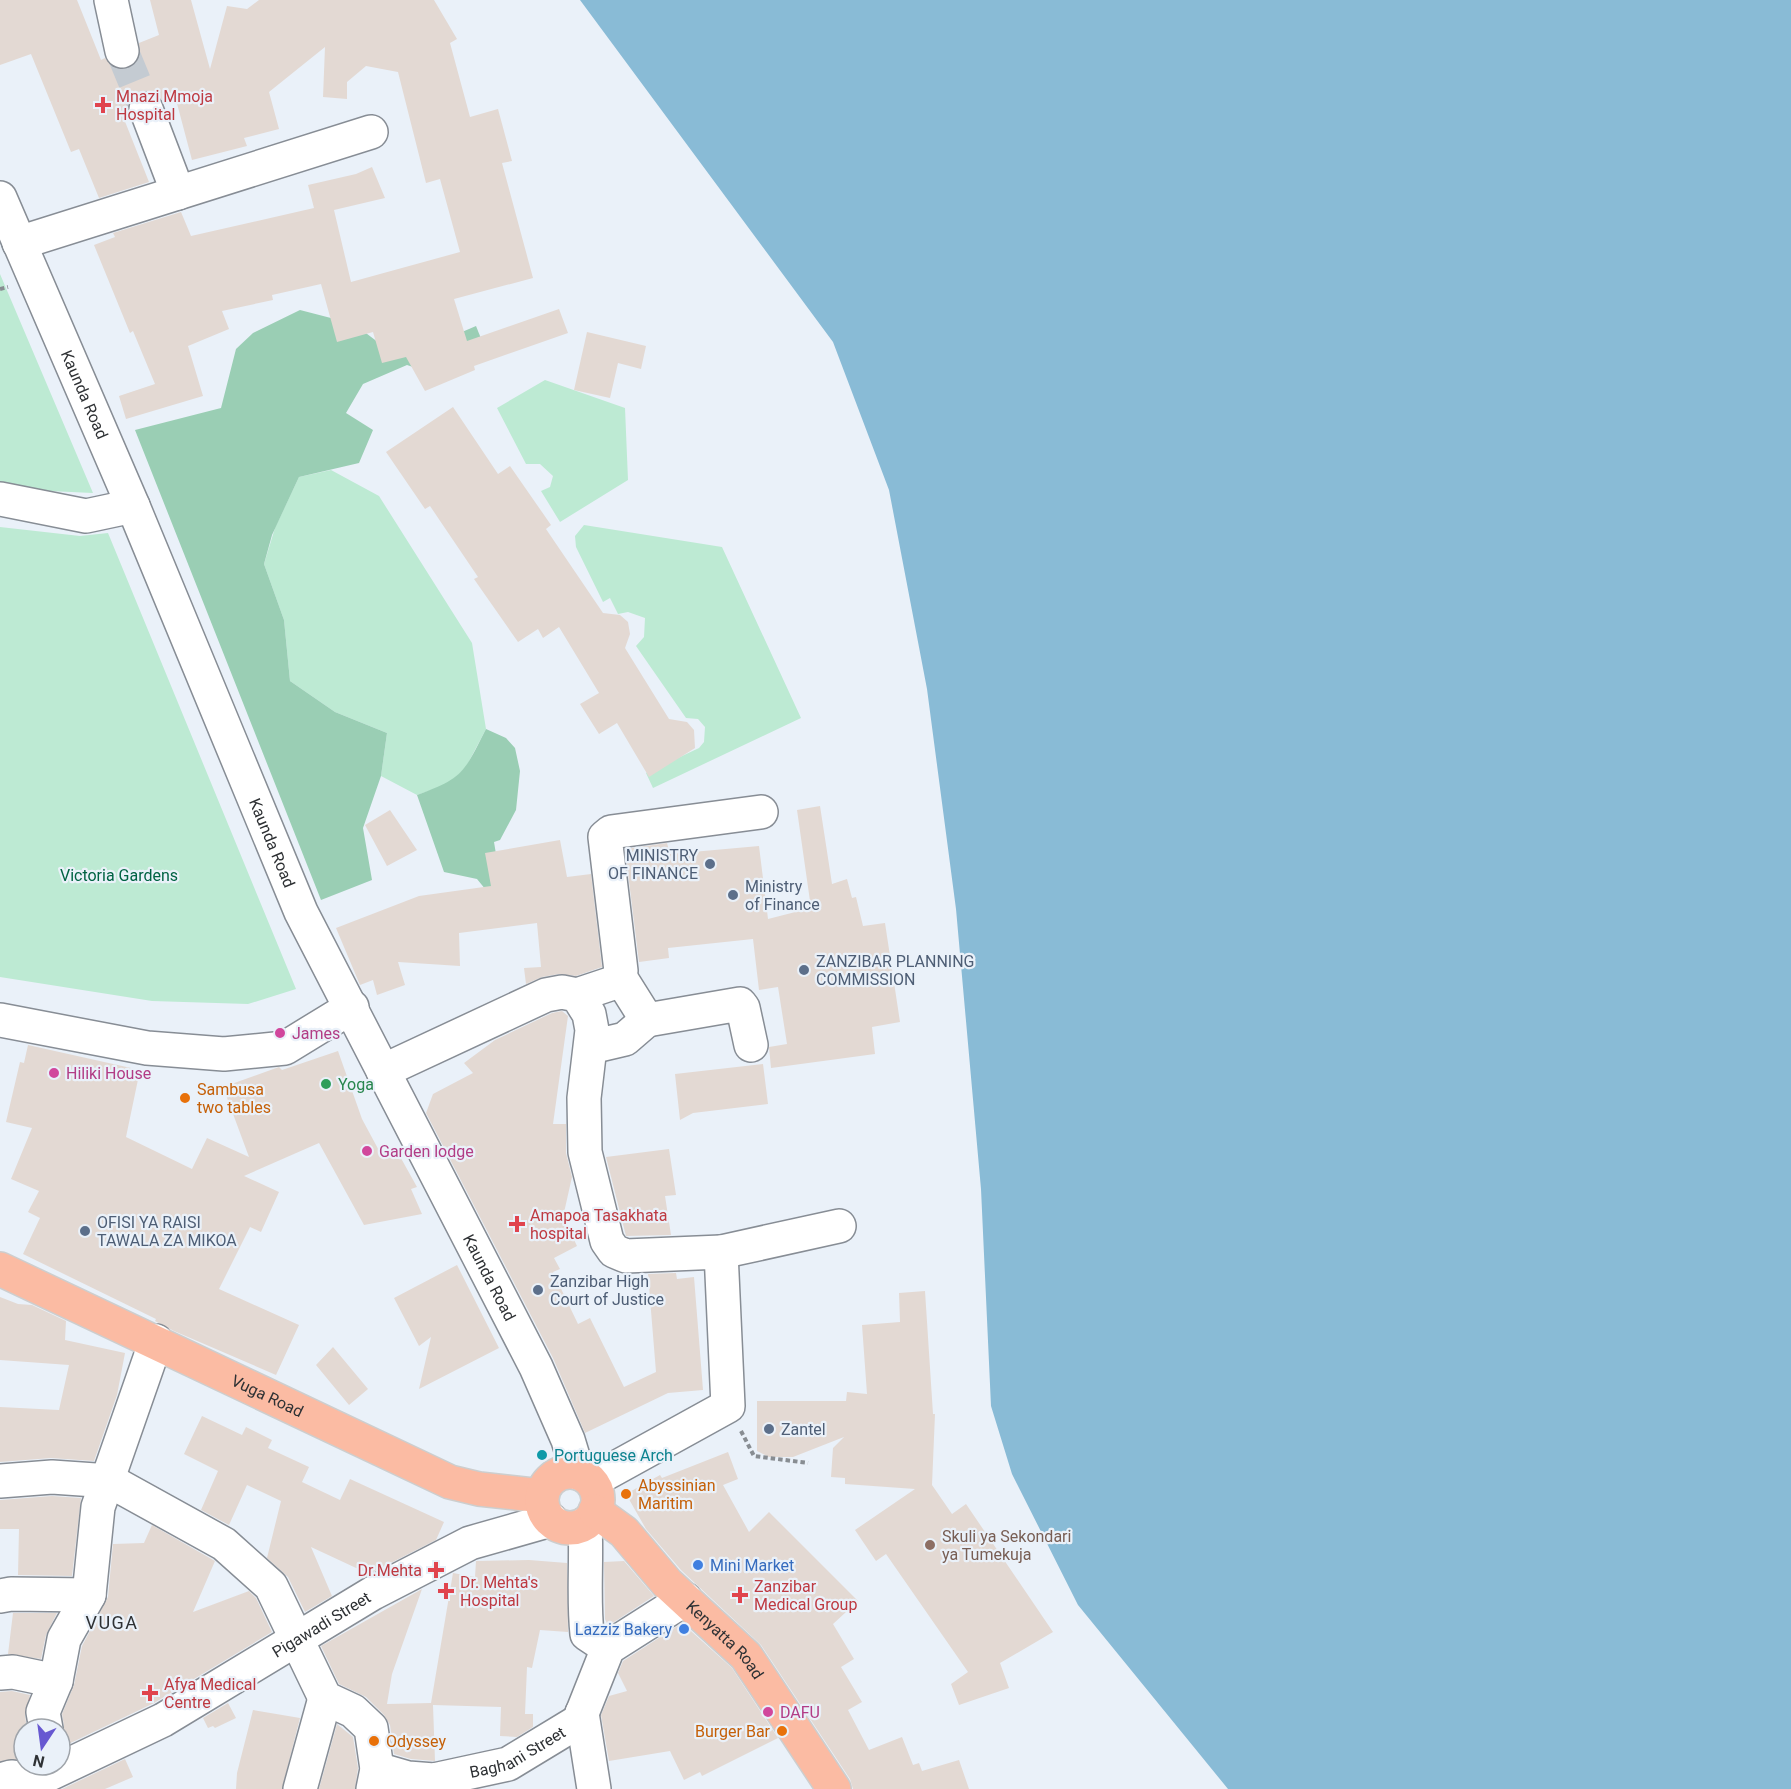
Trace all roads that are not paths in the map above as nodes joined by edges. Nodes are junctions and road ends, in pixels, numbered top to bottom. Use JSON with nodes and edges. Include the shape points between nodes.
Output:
{"nodes":[{"id":1,"x":111,"y":0,"type":"edge"},
{"id":2,"x":122,"y":51,"type":"tunnel mouth"},
{"id":3,"x":146,"y":109,"type":"tunnel mouth"},
{"id":4,"x":371,"y":132,"type":"dead end"},
{"id":5,"x":178,"y":193,"type":"junction"},
{"id":6,"x":0,"y":198,"type":"edge"},
{"id":7,"x":19,"y":243,"type":"junction"},
{"id":8,"x":0,"y":498,"type":"edge"},
{"id":9,"x":133,"y":506,"type":"junction"},
{"id":10,"x":761,"y":812,"type":"dead end"},
{"id":11,"x":620,"y":977,"type":"junction"},
{"id":12,"x":577,"y":995,"type":"junction"},
{"id":13,"x":352,"y":1007,"type":"junction"},
{"id":14,"x":0,"y":1020,"type":"edge"},
{"id":15,"x":647,"y":1020,"type":"junction"},
{"id":16,"x":751,"y":1045,"type":"dead end"},
{"id":17,"x":591,"y":1047,"type":"junction"},
{"id":18,"x":383,"y":1071,"type":"junction"},
{"id":19,"x":839,"y":1226,"type":"dead end"},
{"id":20,"x":721,"y":1252,"type":"junction"},
{"id":21,"x":0,"y":1269,"type":"edge"},
{"id":22,"x":156,"y":1341,"type":"junction"},
{"id":23,"x":0,"y":1481,"type":"edge"},
{"id":24,"x":110,"y":1481,"type":"junction"},
{"id":25,"x":587,"y":1497,"type":"junction"},
{"id":26,"x":547,"y":1508,"type":"junction"},
{"id":27,"x":89,"y":1595,"type":"junction"},
{"id":28,"x":0,"y":1596,"type":"edge"},
{"id":29,"x":685,"y":1599,"type":"junction"},
{"id":30,"x":297,"y":1640,"type":"junction"},
{"id":31,"x":608,"y":1648,"type":"junction"},
{"id":32,"x":0,"y":1672,"type":"edge"},
{"id":33,"x":56,"y":1681,"type":"junction"},
{"id":34,"x":325,"y":1698,"type":"junction"},
{"id":35,"x":582,"y":1713,"type":"junction"},
{"id":36,"x":44,"y":1717,"type":"edge"},
{"id":37,"x":72,"y":1763,"type":"edge"},
{"id":38,"x":375,"y":1779,"type":"edge"},
{"id":39,"x":300,"y":1789,"type":"edge"},
{"id":40,"x":594,"y":1789,"type":"edge"},
{"id":41,"x":834,"y":1789,"type":"edge"}],
"edges":[{"from":1,"to":2,"type":"street"},
{"from":3,"to":5,"type":"street"},
{"from":4,"to":5,"type":"street"},
{"from":5,"to":7,"type":"street"},
{"from":6,"to":7,"type":"street","name":"Kaunda Road"},
{"from":7,"to":9,"type":"street","name":"Kaunda Road"},
{"from":8,"to":9,"type":"street","via":[[86,516]]},
{"from":9,"to":13,"type":"street","name":"Kaunda Road","via":[[301,912]]},
{"from":10,"to":11,"type":"street","via":[[610,832],[605,837]]},
{"from":11,"to":12,"type":"street","via":[[616,982]]},
{"from":11,"to":15,"type":"street"},
{"from":12,"to":17,"type":"street","via":[[589,1014]]},
{"from":12,"to":18,"type":"street","via":[[546,995]]},
{"from":13,"to":14,"type":"street","via":[[285,1048],[224,1054],[147,1048]]},
{"from":13,"to":18,"type":"street","name":"Kaunda Road"},
{"from":15,"to":16,"type":"street","via":[[740,1004]]},
{"from":15,"to":17,"type":"street","via":[[625,1039]]},
{"from":17,"to":20,"type":"street","via":[[584,1098],[585,1152],[607,1241],[614,1251],[626,1256]]},
{"from":18,"to":25,"type":"street","name":"Kaunda Road","via":[[536,1367],[568,1440]]},
{"from":19,"to":20,"type":"street"},
{"from":20,"to":25,"type":"street","via":[[728,1406]]},
{"from":21,"to":22,"type":"main road","name":"Vuga Road"},
{"from":22,"to":24,"type":"street"},
{"from":22,"to":26,"type":"main road","name":"Vuga Road","via":[[450,1482]]},
{"from":23,"to":24,"type":"street","via":[[52,1477]]},
{"from":24,"to":27,"type":"street","via":[[99,1507]]},
{"from":24,"to":30,"type":"street","via":[[224,1544],[271,1586]]},
{"from":25,"to":26,"type":"main road","name":"Vuga Road","via":[[567,1528]]},
{"from":25,"to":26,"type":"main road","via":[[570,1472],[554,1476],[548,1482]]},
{"from":25,"to":29,"type":"main road","name":"Kenyatta Road"},
{"from":25,"to":31,"type":"street","name":"Kaunda Road","via":[[583,1602],[587,1634]]},
{"from":26,"to":30,"type":"street","name":"Pigawadi Street","via":[[373,1593]]},
{"from":27,"to":28,"type":"street"},
{"from":27,"to":33,"type":"street","via":[[64,1639]]},
{"from":29,"to":31,"type":"street"},
{"from":29,"to":41,"type":"main road","name":"Kenyatta Road","via":[[746,1656]]},
{"from":30,"to":34,"type":"street"},
{"from":30,"to":37,"type":"street","name":"Pigawadi Street","via":[[163,1720]]},
{"from":31,"to":35,"type":"street","name":"Baghani Street"},
{"from":32,"to":33,"type":"street"},
{"from":33,"to":36,"type":"street"},
{"from":34,"to":38,"type":"street","via":[[353,1711],[371,1728]]},
{"from":34,"to":39,"type":"street"},
{"from":35,"to":38,"type":"street","name":"Baghani Street","via":[[579,1721],[508,1764],[434,1780]]},
{"from":35,"to":40,"type":"street"}]}
